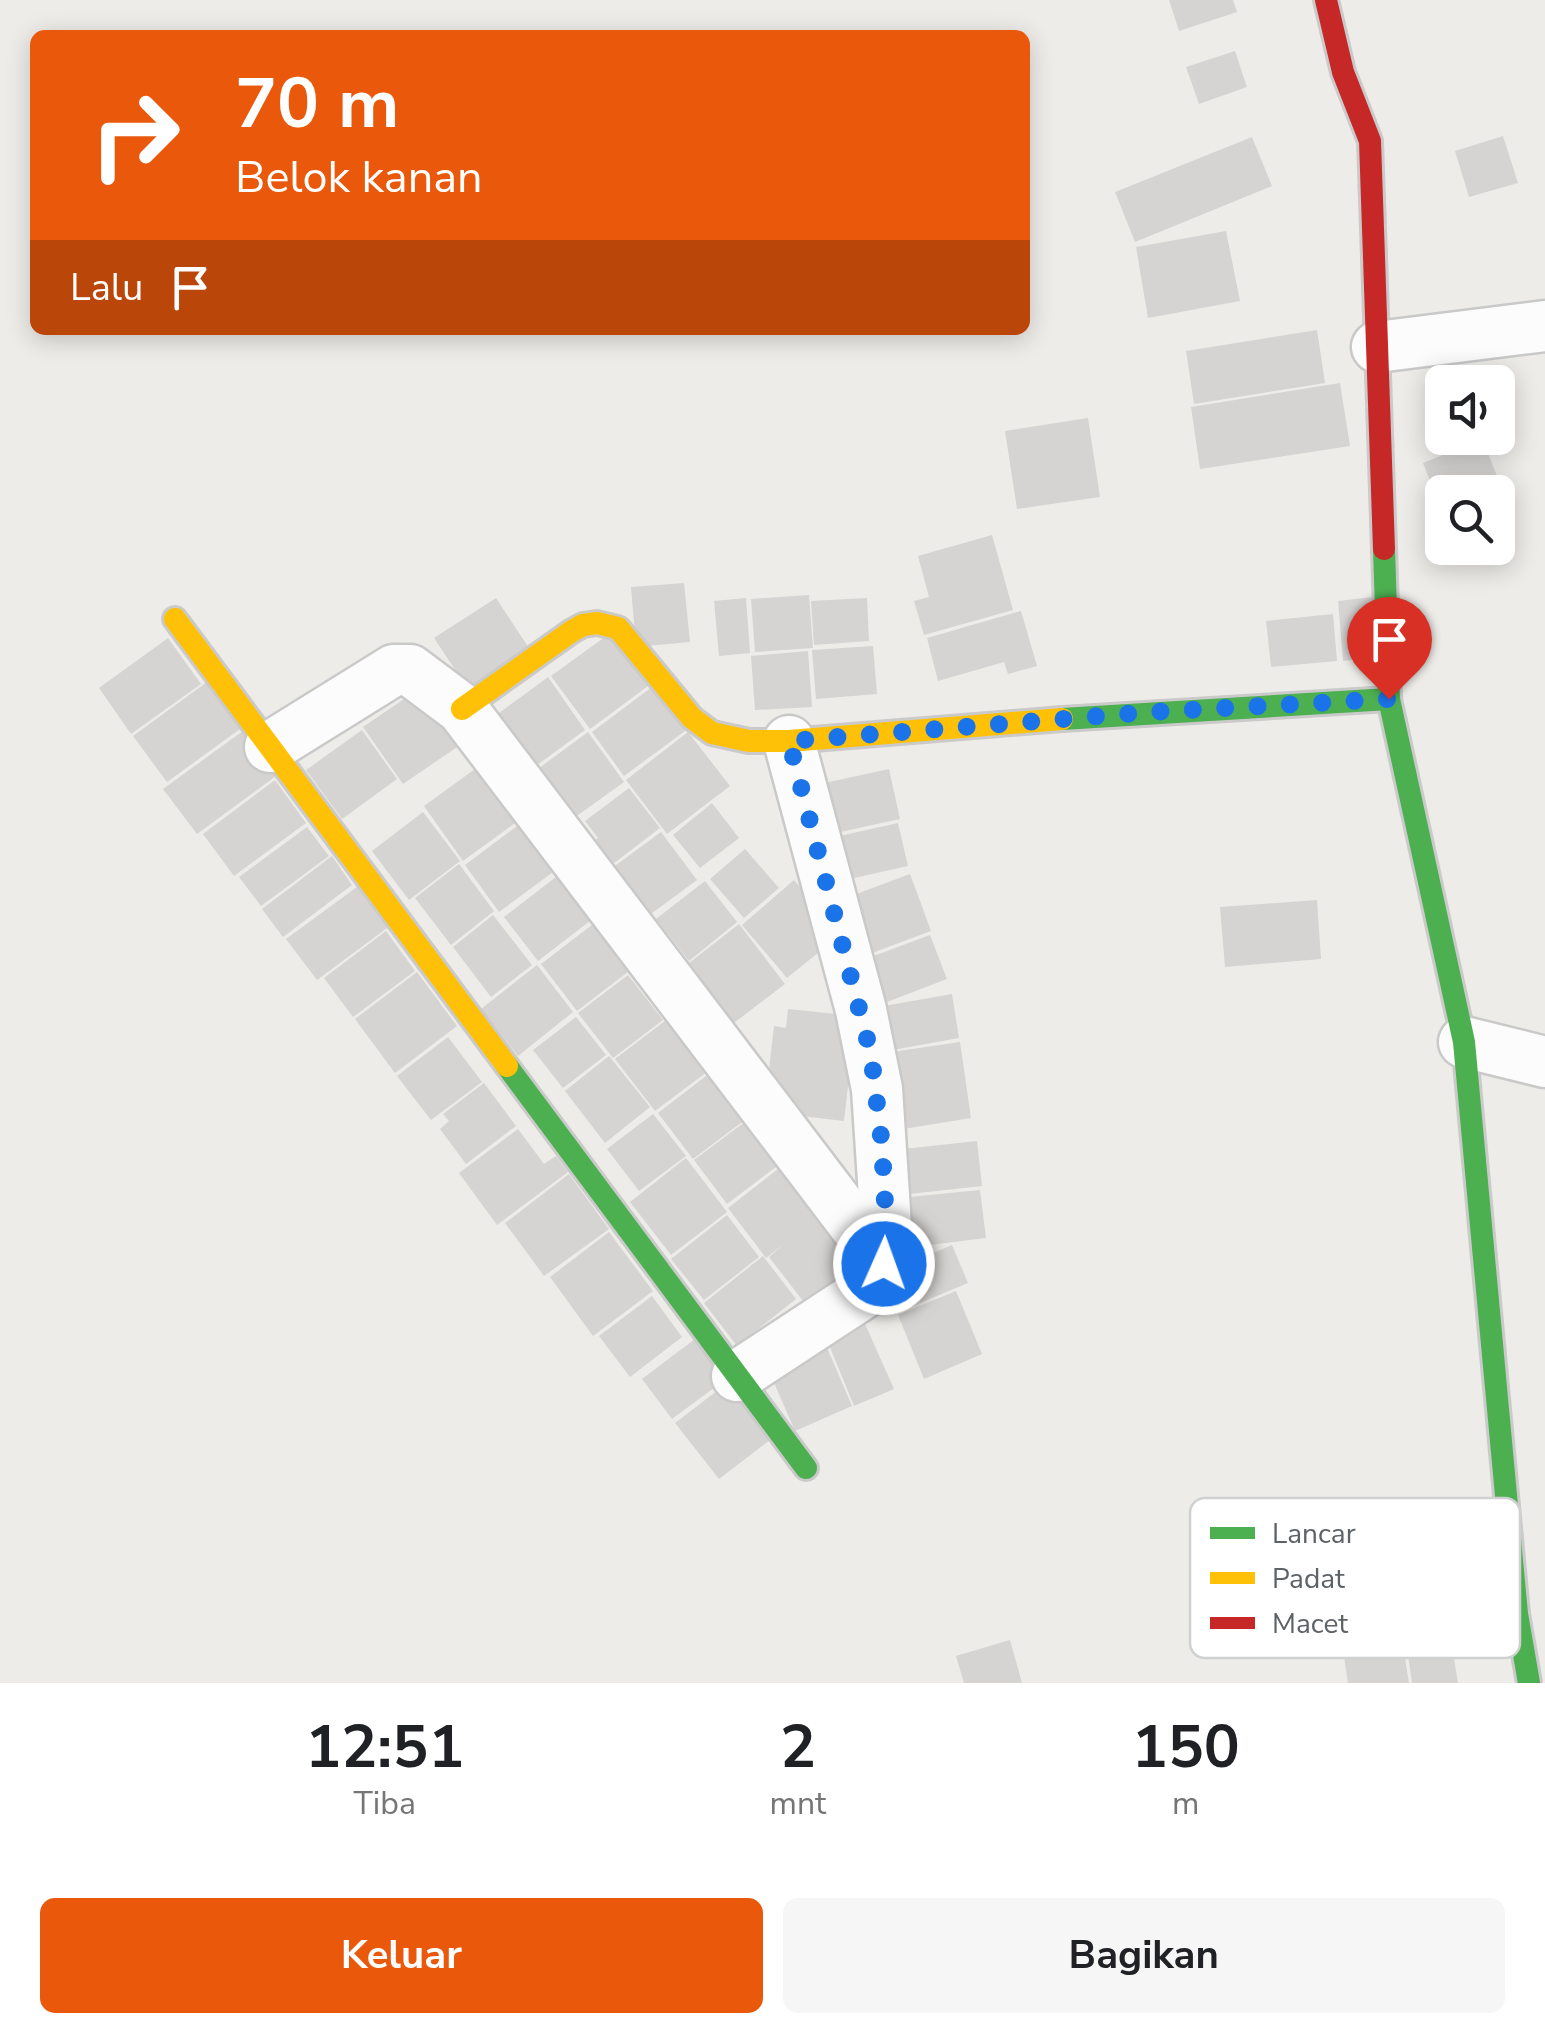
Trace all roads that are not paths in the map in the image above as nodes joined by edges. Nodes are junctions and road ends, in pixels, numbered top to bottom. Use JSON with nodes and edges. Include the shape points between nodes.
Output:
{"nodes":[{"id":1,"x":1326,"y":0,"type":"edge"},
{"id":2,"x":1545,"y":326,"type":"edge"},
{"id":3,"x":1377,"y":347,"type":"junction"},
{"id":4,"x":176,"y":619,"type":"dead end"},
{"id":5,"x":1389,"y":699,"type":"junction"},
{"id":6,"x":462,"y":708,"type":"junction"},
{"id":7,"x":789,"y":741,"type":"junction"},
{"id":8,"x":270,"y":746,"type":"junction"},
{"id":9,"x":1464,"y":1042,"type":"junction"},
{"id":10,"x":1545,"y":1062,"type":"edge"},
{"id":11,"x":884,"y":1264,"type":"junction"},
{"id":12,"x":737,"y":1376,"type":"junction"},
{"id":13,"x":806,"y":1468,"type":"dead end"},
{"id":14,"x":1506,"y":1498,"type":"edge"},
{"id":15,"x":1520,"y":1633,"type":"edge"},
{"id":16,"x":1528,"y":1683,"type":"edge"}],
"edges":[{"from":1,"to":3,"type":"street","via":[[1343,72],[1370,141]]},
{"from":2,"to":3,"type":"street"},
{"from":3,"to":5,"type":"street"},
{"from":4,"to":8,"type":"street"},
{"from":5,"to":7,"type":"street"},
{"from":5,"to":9,"type":"street"},
{"from":6,"to":7,"type":"street","via":[[572,631],[607,624],[618,628],[712,733]]},
{"from":6,"to":8,"type":"street","via":[[410,670],[394,670]]},
{"from":6,"to":11,"type":"street"},
{"from":7,"to":11,"type":"street","via":[[871,1054],[882,1137]]},
{"from":8,"to":12,"type":"street"},
{"from":9,"to":10,"type":"street"},
{"from":9,"to":14,"type":"street"},
{"from":11,"to":12,"type":"street","via":[[865,1292]]},
{"from":12,"to":13,"type":"street"},
{"from":15,"to":16,"type":"street"}]}
